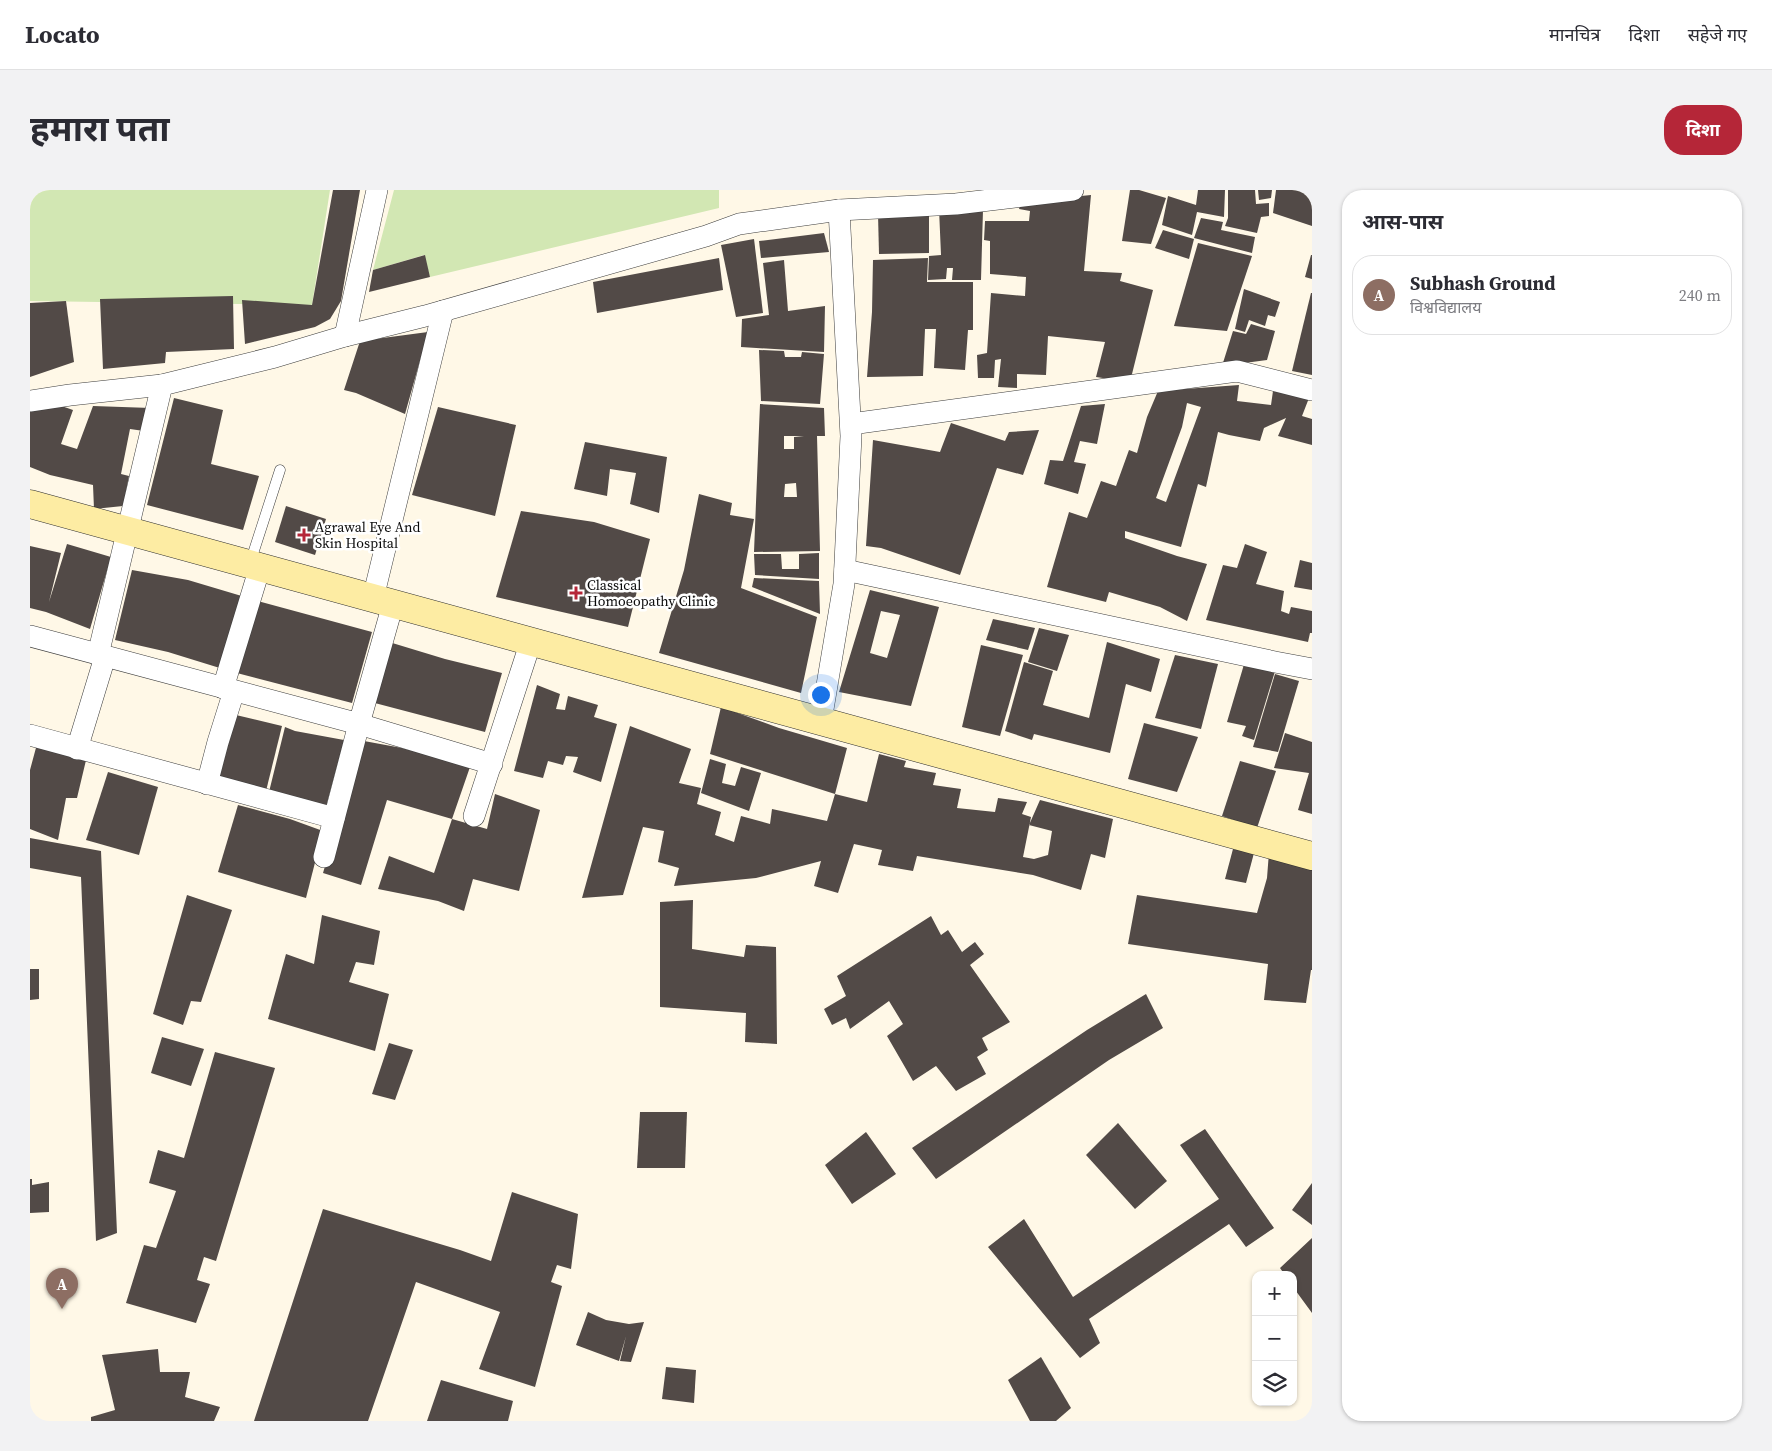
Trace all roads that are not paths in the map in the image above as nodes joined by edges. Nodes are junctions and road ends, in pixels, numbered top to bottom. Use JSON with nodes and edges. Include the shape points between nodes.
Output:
{"nodes":[{"id":1,"x":377,"y":190,"type":"edge"},
{"id":2,"x":1073,"y":190,"type":"edge"},
{"id":3,"x":839,"y":210,"type":"junction"},
{"id":4,"x":443,"y":312,"type":"junction"},
{"id":5,"x":345,"y":336,"type":"junction"},
{"id":6,"x":162,"y":385,"type":"junction"},
{"id":7,"x":1312,"y":390,"type":"edge"},
{"id":8,"x":30,"y":400,"type":"edge"},
{"id":9,"x":850,"y":424,"type":"junction"},
{"id":10,"x":280,"y":470,"type":"dead end"},
{"id":11,"x":30,"y":504,"type":"edge"},
{"id":12,"x":126,"y":530,"type":"junction"},
{"id":13,"x":255,"y":566,"type":"junction"},
{"id":14,"x":845,"y":570,"type":"junction"},
{"id":15,"x":383,"y":601,"type":"junction"},
{"id":16,"x":30,"y":636,"type":"edge"},
{"id":17,"x":531,"y":641,"type":"junction"},
{"id":18,"x":101,"y":656,"type":"junction"},
{"id":19,"x":1312,"y":668,"type":"edge"},
{"id":20,"x":229,"y":689,"type":"junction"},
{"id":21,"x":821,"y":721,"type":"junction"},
{"id":22,"x":359,"y":724,"type":"junction"},
{"id":23,"x":30,"y":735,"type":"edge"},
{"id":24,"x":78,"y":749,"type":"junction"},
{"id":25,"x":492,"y":764,"type":"junction"},
{"id":26,"x":207,"y":784,"type":"junction"},
{"id":27,"x":474,"y":816,"type":"dead end"},
{"id":28,"x":334,"y":818,"type":"junction"},
{"id":29,"x":1312,"y":856,"type":"edge"},
{"id":30,"x":324,"y":857,"type":"dead end"}],
"edges":[{"from":1,"to":5,"type":"street"},
{"from":2,"to":3,"type":"street","via":[[956,204]]},
{"from":3,"to":4,"type":"street","via":[[739,224]]},
{"from":3,"to":9,"type":"street"},
{"from":4,"to":5,"type":"street"},
{"from":4,"to":15,"type":"street"},
{"from":5,"to":6,"type":"street"},
{"from":6,"to":8,"type":"street"},
{"from":6,"to":12,"type":"street"},
{"from":7,"to":9,"type":"street","via":[[1237,371]]},
{"from":9,"to":14,"type":"street"},
{"from":10,"to":13,"type":"lane"},
{"from":11,"to":12,"type":"street"},
{"from":12,"to":13,"type":"street"},
{"from":12,"to":18,"type":"street"},
{"from":13,"to":15,"type":"street"},
{"from":13,"to":20,"type":"street"},
{"from":14,"to":19,"type":"street"},
{"from":14,"to":21,"type":"street"},
{"from":15,"to":17,"type":"street"},
{"from":15,"to":22,"type":"street"},
{"from":16,"to":18,"type":"street"},
{"from":17,"to":21,"type":"street"},
{"from":17,"to":25,"type":"street"},
{"from":18,"to":20,"type":"street"},
{"from":18,"to":24,"type":"street"},
{"from":20,"to":22,"type":"street"},
{"from":20,"to":26,"type":"street"},
{"from":21,"to":29,"type":"street"},
{"from":22,"to":25,"type":"street"},
{"from":22,"to":28,"type":"street"},
{"from":23,"to":24,"type":"street"},
{"from":24,"to":26,"type":"street"},
{"from":25,"to":27,"type":"street"},
{"from":26,"to":28,"type":"street"},
{"from":28,"to":30,"type":"street"}]}
